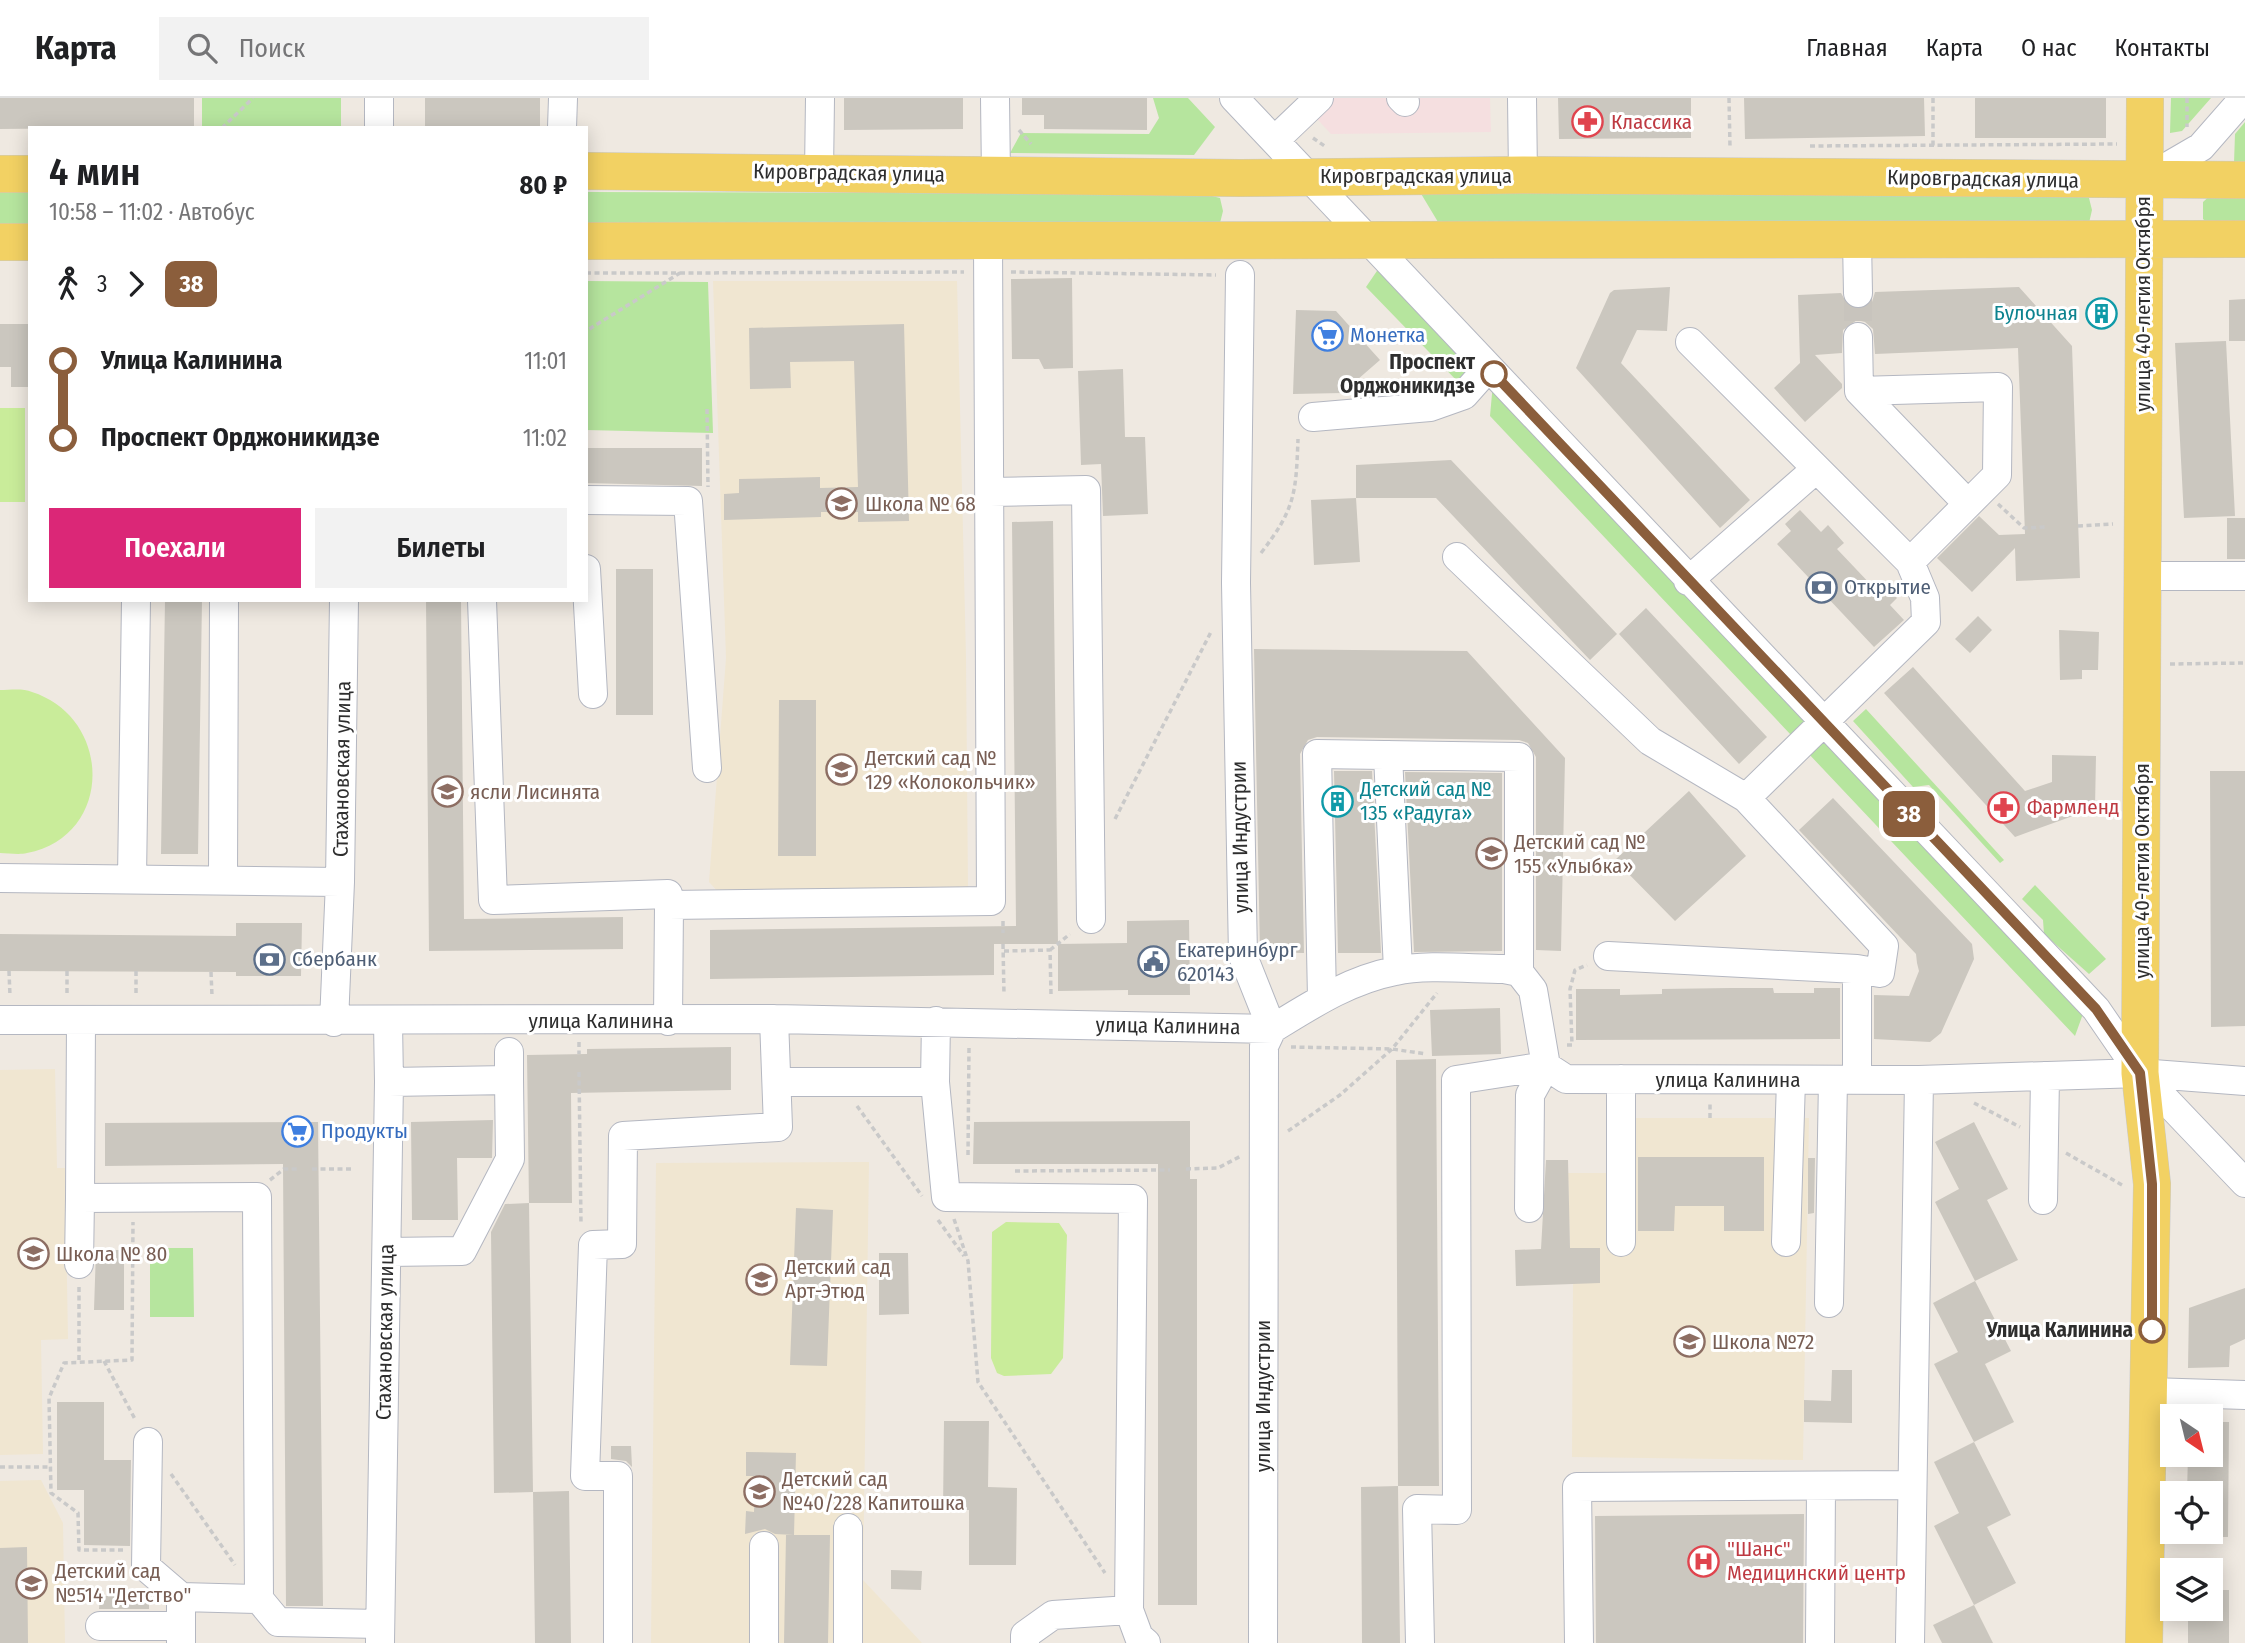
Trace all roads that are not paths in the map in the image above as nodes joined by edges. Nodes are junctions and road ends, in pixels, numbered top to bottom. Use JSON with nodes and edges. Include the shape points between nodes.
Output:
{"nodes":[{"id":1,"x":379,"y":98,"type":"edge"},
{"id":2,"x":563,"y":98,"type":"edge"},
{"id":3,"x":820,"y":98,"type":"edge"},
{"id":4,"x":995,"y":98,"type":"edge"},
{"id":5,"x":1234,"y":98,"type":"edge"},
{"id":6,"x":1319,"y":98,"type":"edge"},
{"id":7,"x":1522,"y":98,"type":"edge"},
{"id":8,"x":2145,"y":98,"type":"edge"},
{"id":9,"x":2244,"y":98,"type":"edge"},
{"id":10,"x":379,"y":126,"type":"edge"},
{"id":11,"x":562,"y":126,"type":"edge"},
{"id":12,"x":1275,"y":140,"type":"junction"},
{"id":13,"x":588,"y":171,"type":"edge"},
{"id":14,"x":819,"y":173,"type":"junction"},
{"id":15,"x":0,"y":174,"type":"edge"},
{"id":16,"x":28,"y":174,"type":"edge"},
{"id":17,"x":1523,"y":175,"type":"junction"},
{"id":18,"x":996,"y":176,"type":"junction"},
{"id":19,"x":1309,"y":177,"type":"junction"},
{"id":20,"x":2245,"y":180,"type":"edge"},
{"id":21,"x":2144,"y":181,"type":"junction"},
{"id":22,"x":2143,"y":239,"type":"junction"},
{"id":23,"x":2245,"y":239,"type":"edge"},
{"id":24,"x":1370,"y":240,"type":"junction"},
{"id":25,"x":1857,"y":240,"type":"junction"},
{"id":26,"x":588,"y":241,"type":"edge"},
{"id":27,"x":0,"y":242,"type":"edge"},
{"id":28,"x":28,"y":242,"type":"edge"},
{"id":29,"x":988,"y":256,"type":"junction"},
{"id":30,"x":1240,"y":275,"type":"road end"},
{"id":31,"x":1858,"y":293,"type":"tunnel mouth"},
{"id":32,"x":1858,"y":337,"type":"tunnel mouth"},
{"id":33,"x":1690,"y":342,"type":"dead end"},
{"id":34,"x":1488,"y":368,"type":"junction"},
{"id":35,"x":1859,"y":391,"type":"junction"},
{"id":36,"x":1305,"y":428,"type":"road end"},
{"id":37,"x":1816,"y":469,"type":"junction"},
{"id":38,"x":990,"y":492,"type":"junction"},
{"id":39,"x":588,"y":500,"type":"edge"},
{"id":40,"x":1968,"y":504,"type":"junction"},
{"id":41,"x":1457,"y":557,"type":"dead end"},
{"id":42,"x":1910,"y":562,"type":"junction"},
{"id":43,"x":2142,"y":576,"type":"junction"},
{"id":44,"x":2245,"y":576,"type":"edge"},
{"id":45,"x":1688,"y":581,"type":"junction"},
{"id":46,"x":136,"y":602,"type":"edge"},
{"id":47,"x":223,"y":602,"type":"edge"},
{"id":48,"x":344,"y":602,"type":"edge"},
{"id":49,"x":482,"y":602,"type":"edge"},
{"id":50,"x":588,"y":602,"type":"edge"},
{"id":51,"x":593,"y":694,"type":"dead end"},
{"id":52,"x":1822,"y":723,"type":"junction"},
{"id":53,"x":1388,"y":755,"type":"junction"},
{"id":54,"x":707,"y":768,"type":"dead end"},
{"id":55,"x":1746,"y":798,"type":"junction"},
{"id":56,"x":0,"y":878,"type":"edge"},
{"id":57,"x":223,"y":878,"type":"junction"},
{"id":58,"x":132,"y":879,"type":"junction"},
{"id":59,"x":340,"y":882,"type":"junction"},
{"id":60,"x":669,"y":905,"type":"junction"},
{"id":61,"x":1080,"y":927,"type":"road end"},
{"id":62,"x":1608,"y":956,"type":"road end"},
{"id":63,"x":1857,"y":969,"type":"junction"},
{"id":64,"x":1398,"y":970,"type":"junction"},
{"id":65,"x":1519,"y":972,"type":"junction"},
{"id":66,"x":1322,"y":998,"type":"junction"},
{"id":67,"x":5,"y":1008,"type":"edge"},
{"id":68,"x":774,"y":1019,"type":"junction"},
{"id":69,"x":81,"y":1020,"type":"junction"},
{"id":70,"x":668,"y":1021,"type":"junction"},
{"id":71,"x":936,"y":1021,"type":"junction"},
{"id":72,"x":334,"y":1022,"type":"junction"},
{"id":73,"x":387,"y":1022,"type":"junction"},
{"id":74,"x":1279,"y":1037,"type":"junction"},
{"id":75,"x":509,"y":1052,"type":"dead end"},
{"id":76,"x":1546,"y":1066,"type":"junction"},
{"id":77,"x":2140,"y":1073,"type":"junction"},
{"id":78,"x":2045,"y":1076,"type":"junction"},
{"id":79,"x":1621,"y":1079,"type":"junction"},
{"id":80,"x":509,"y":1080,"type":"junction"},
{"id":81,"x":1791,"y":1080,"type":"junction"},
{"id":82,"x":1845,"y":1080,"type":"junction"},
{"id":83,"x":1919,"y":1080,"type":"junction"},
{"id":84,"x":2245,"y":1080,"type":"edge"},
{"id":85,"x":389,"y":1082,"type":"junction"},
{"id":86,"x":777,"y":1082,"type":"junction"},
{"id":87,"x":935,"y":1082,"type":"junction"},
{"id":88,"x":2245,"y":1183,"type":"edge"},
{"id":89,"x":80,"y":1198,"type":"junction"},
{"id":90,"x":2043,"y":1200,"type":"dead end"},
{"id":91,"x":1529,"y":1208,"type":"dead end"},
{"id":92,"x":1621,"y":1242,"type":"dead end"},
{"id":93,"x":1786,"y":1242,"type":"dead end"},
{"id":94,"x":387,"y":1252,"type":"junction"},
{"id":95,"x":79,"y":1264,"type":"road end"},
{"id":96,"x":1829,"y":1303,"type":"dead end"},
{"id":97,"x":2150,"y":1392,"type":"junction"},
{"id":98,"x":2245,"y":1395,"type":"edge"},
{"id":99,"x":148,"y":1442,"type":"road end"},
{"id":100,"x":1912,"y":1485,"type":"junction"},
{"id":101,"x":1821,"y":1486,"type":"junction"},
{"id":102,"x":848,"y":1528,"type":"dead end"},
{"id":103,"x":764,"y":1546,"type":"dead end"},
{"id":104,"x":181,"y":1597,"type":"junction"},
{"id":105,"x":259,"y":1599,"type":"junction"},
{"id":106,"x":1129,"y":1610,"type":"junction"},
{"id":107,"x":100,"y":1626,"type":"dead end"},
{"id":108,"x":278,"y":1633,"type":"edge"},
{"id":109,"x":380,"y":1634,"type":"edge"},
{"id":110,"x":181,"y":1635,"type":"edge"},
{"id":111,"x":618,"y":1643,"type":"edge"},
{"id":112,"x":764,"y":1643,"type":"edge"},
{"id":113,"x":848,"y":1643,"type":"edge"},
{"id":114,"x":1025,"y":1643,"type":"edge"},
{"id":115,"x":1146,"y":1643,"type":"edge"},
{"id":116,"x":1263,"y":1643,"type":"edge"},
{"id":117,"x":1420,"y":1643,"type":"edge"},
{"id":118,"x":1579,"y":1643,"type":"edge"},
{"id":119,"x":1820,"y":1643,"type":"edge"},
{"id":120,"x":1910,"y":1643,"type":"edge"},
{"id":121,"x":2144,"y":1643,"type":"edge"}],
"edges":[{"from":1,"to":10,"type":"street"},
{"from":2,"to":11,"type":"street"},
{"from":3,"to":14,"type":"street"},
{"from":4,"to":18,"type":"street"},
{"from":5,"to":12,"type":"street"},
{"from":6,"to":12,"type":"street"},
{"from":7,"to":17,"type":"street"},
{"from":8,"to":21,"type":"main road","name":"улица 40-летия Октября"},
{"from":9,"to":21,"type":"street","via":[[2201,147]]},
{"from":12,"to":19,"type":"street"},
{"from":13,"to":14,"type":"main road","name":"Кировградская улица"},
{"from":14,"to":18,"type":"main road","name":"Кировградская улица"},
{"from":15,"to":16,"type":"main road"},
{"from":17,"to":19,"type":"main road","name":"Кировградская улица"},
{"from":17,"to":21,"type":"main road","name":"Кировградская улица"},
{"from":18,"to":19,"type":"main road","name":"Кировградская улица"},
{"from":19,"to":24,"type":"street"},
{"from":20,"to":21,"type":"main road","name":"Кировградская улица"},
{"from":21,"to":22,"type":"main road","name":"улица 40-летия Октября"},
{"from":22,"to":23,"type":"main road"},
{"from":22,"to":25,"type":"main road"},
{"from":22,"to":43,"type":"main road","name":"улица 40-летия Октября"},
{"from":24,"to":25,"type":"main road"},
{"from":24,"to":29,"type":"main road"},
{"from":24,"to":34,"type":"street"},
{"from":25,"to":31,"type":"street"},
{"from":26,"to":29,"type":"main road"},
{"from":27,"to":28,"type":"main road"},
{"from":29,"to":38,"type":"street"},
{"from":30,"to":74,"type":"street","name":"улица Индустрии","via":[[1236,583],[1243,956]]},
{"from":32,"to":35,"type":"street"},
{"from":33,"to":37,"type":"street"},
{"from":34,"to":36,"type":"street","via":[[1464,395],[1430,407]]},
{"from":34,"to":45,"type":"street"},
{"from":35,"to":40,"type":"street"},
{"from":35,"to":40,"type":"street","via":[[1998,387],[1997,475]]},
{"from":37,"to":42,"type":"street"},
{"from":37,"to":45,"type":"street"},
{"from":38,"to":60,"type":"street","via":[[991,901]]},
{"from":38,"to":61,"type":"street","via":[[1086,490],[1090,839]]},
{"from":39,"to":54,"type":"street","via":[[688,501],[710,700]]},
{"from":40,"to":42,"type":"street"},
{"from":41,"to":55,"type":"street","via":[[1650,741]]},
{"from":42,"to":52,"type":"street","via":[[1925,598],[1926,622]]},
{"from":43,"to":44,"type":"street"},
{"from":43,"to":77,"type":"main road","name":"улица 40-летия Октября"},
{"from":45,"to":52,"type":"street"},
{"from":46,"to":58,"type":"street"},
{"from":47,"to":57,"type":"street"},
{"from":48,"to":59,"type":"street","name":"Стахановская улица"},
{"from":49,"to":60,"type":"street","via":[[493,900],[668,894]]},
{"from":50,"to":51,"type":"street"},
{"from":52,"to":55,"type":"street"},
{"from":52,"to":77,"type":"street","via":[[2096,1009]]},
{"from":53,"to":64,"type":"street"},
{"from":53,"to":65,"type":"street","via":[[1519,757]]},
{"from":53,"to":66,"type":"street","via":[[1317,754]]},
{"from":55,"to":63,"type":"street","via":[[1884,946],[1880,973]]},
{"from":56,"to":58,"type":"street"},
{"from":57,"to":58,"type":"street"},
{"from":57,"to":59,"type":"street"},
{"from":59,"to":72,"type":"street","name":"Стахановская улица"},
{"from":60,"to":70,"type":"street"},
{"from":62,"to":63,"type":"street"},
{"from":63,"to":82,"type":"street"},
{"from":64,"to":65,"type":"street","name":"улица Калинина"},
{"from":64,"to":66,"type":"street","name":"улица Калинина","via":[[1360,980]]},
{"from":65,"to":76,"type":"street","via":[[1533,990]]},
{"from":66,"to":74,"type":"street","name":"улица Калинина"},
{"from":67,"to":69,"type":"street","name":"улица Калинина"},
{"from":68,"to":70,"type":"street","name":"улица Калинина"},
{"from":68,"to":71,"type":"street","name":"улица Калинина"},
{"from":68,"to":86,"type":"street"},
{"from":69,"to":72,"type":"street","name":"улица Калинина"},
{"from":69,"to":89,"type":"street"},
{"from":70,"to":73,"type":"street","name":"улица Калинина"},
{"from":71,"to":74,"type":"street","name":"улица Калинина"},
{"from":71,"to":87,"type":"street"},
{"from":72,"to":73,"type":"street","name":"улица Калинина"},
{"from":73,"to":85,"type":"street","name":"Стахановская улица"},
{"from":74,"to":116,"type":"street","name":"улица Индустрии","via":[[1264,1046]]},
{"from":75,"to":80,"type":"street"},
{"from":76,"to":79,"type":"street","name":"улица Калинина","via":[[1566,1079]]},
{"from":76,"to":91,"type":"street","via":[[1530,1096]]},
{"from":76,"to":117,"type":"street","via":[[1456,1080],[1457,1510],[1417,1509]]},
{"from":77,"to":78,"type":"street","name":"улица Калинина"},
{"from":77,"to":84,"type":"street","name":"улица Калинина"},
{"from":77,"to":88,"type":"street"},
{"from":77,"to":97,"type":"main road","name":"улица 40-летия Октября","via":[[2152,1184]]},
{"from":78,"to":83,"type":"street","name":"улица Калинина"},
{"from":78,"to":90,"type":"street"},
{"from":79,"to":81,"type":"street","name":"улица Калинина"},
{"from":79,"to":92,"type":"street"},
{"from":80,"to":85,"type":"street"},
{"from":80,"to":94,"type":"street","via":[[510,1159],[462,1251]]},
{"from":81,"to":82,"type":"street","name":"улица Калинина"},
{"from":81,"to":93,"type":"street"},
{"from":82,"to":83,"type":"street","name":"улица Калинина"},
{"from":82,"to":96,"type":"street"},
{"from":83,"to":100,"type":"street"},
{"from":85,"to":94,"type":"street","name":"Стахановская улица"},
{"from":86,"to":87,"type":"street"},
{"from":86,"to":111,"type":"street","via":[[778,1127],[623,1136],[622,1244],[593,1245],[584,1476],[618,1476]]},
{"from":87,"to":106,"type":"street","via":[[936,1206],[1133,1199]]},
{"from":89,"to":95,"type":"street"},
{"from":89,"to":105,"type":"street","via":[[257,1197]]},
{"from":94,"to":109,"type":"street","name":"Стахановская улица"},
{"from":97,"to":98,"type":"street"},
{"from":97,"to":121,"type":"main road","name":"улица 40-летия Октября"},
{"from":99,"to":104,"type":"street","via":[[146,1567]]},
{"from":100,"to":101,"type":"street"},
{"from":100,"to":120,"type":"street"},
{"from":101,"to":118,"type":"street","via":[[1577,1487]]},
{"from":101,"to":119,"type":"street"},
{"from":102,"to":113,"type":"street"},
{"from":103,"to":112,"type":"street"},
{"from":104,"to":105,"type":"street"},
{"from":104,"to":110,"type":"street"},
{"from":105,"to":108,"type":"street"},
{"from":106,"to":114,"type":"street","via":[[1053,1615],[1026,1635]]},
{"from":106,"to":115,"type":"street"},
{"from":107,"to":110,"type":"street"},
{"from":108,"to":109,"type":"street"}]}
